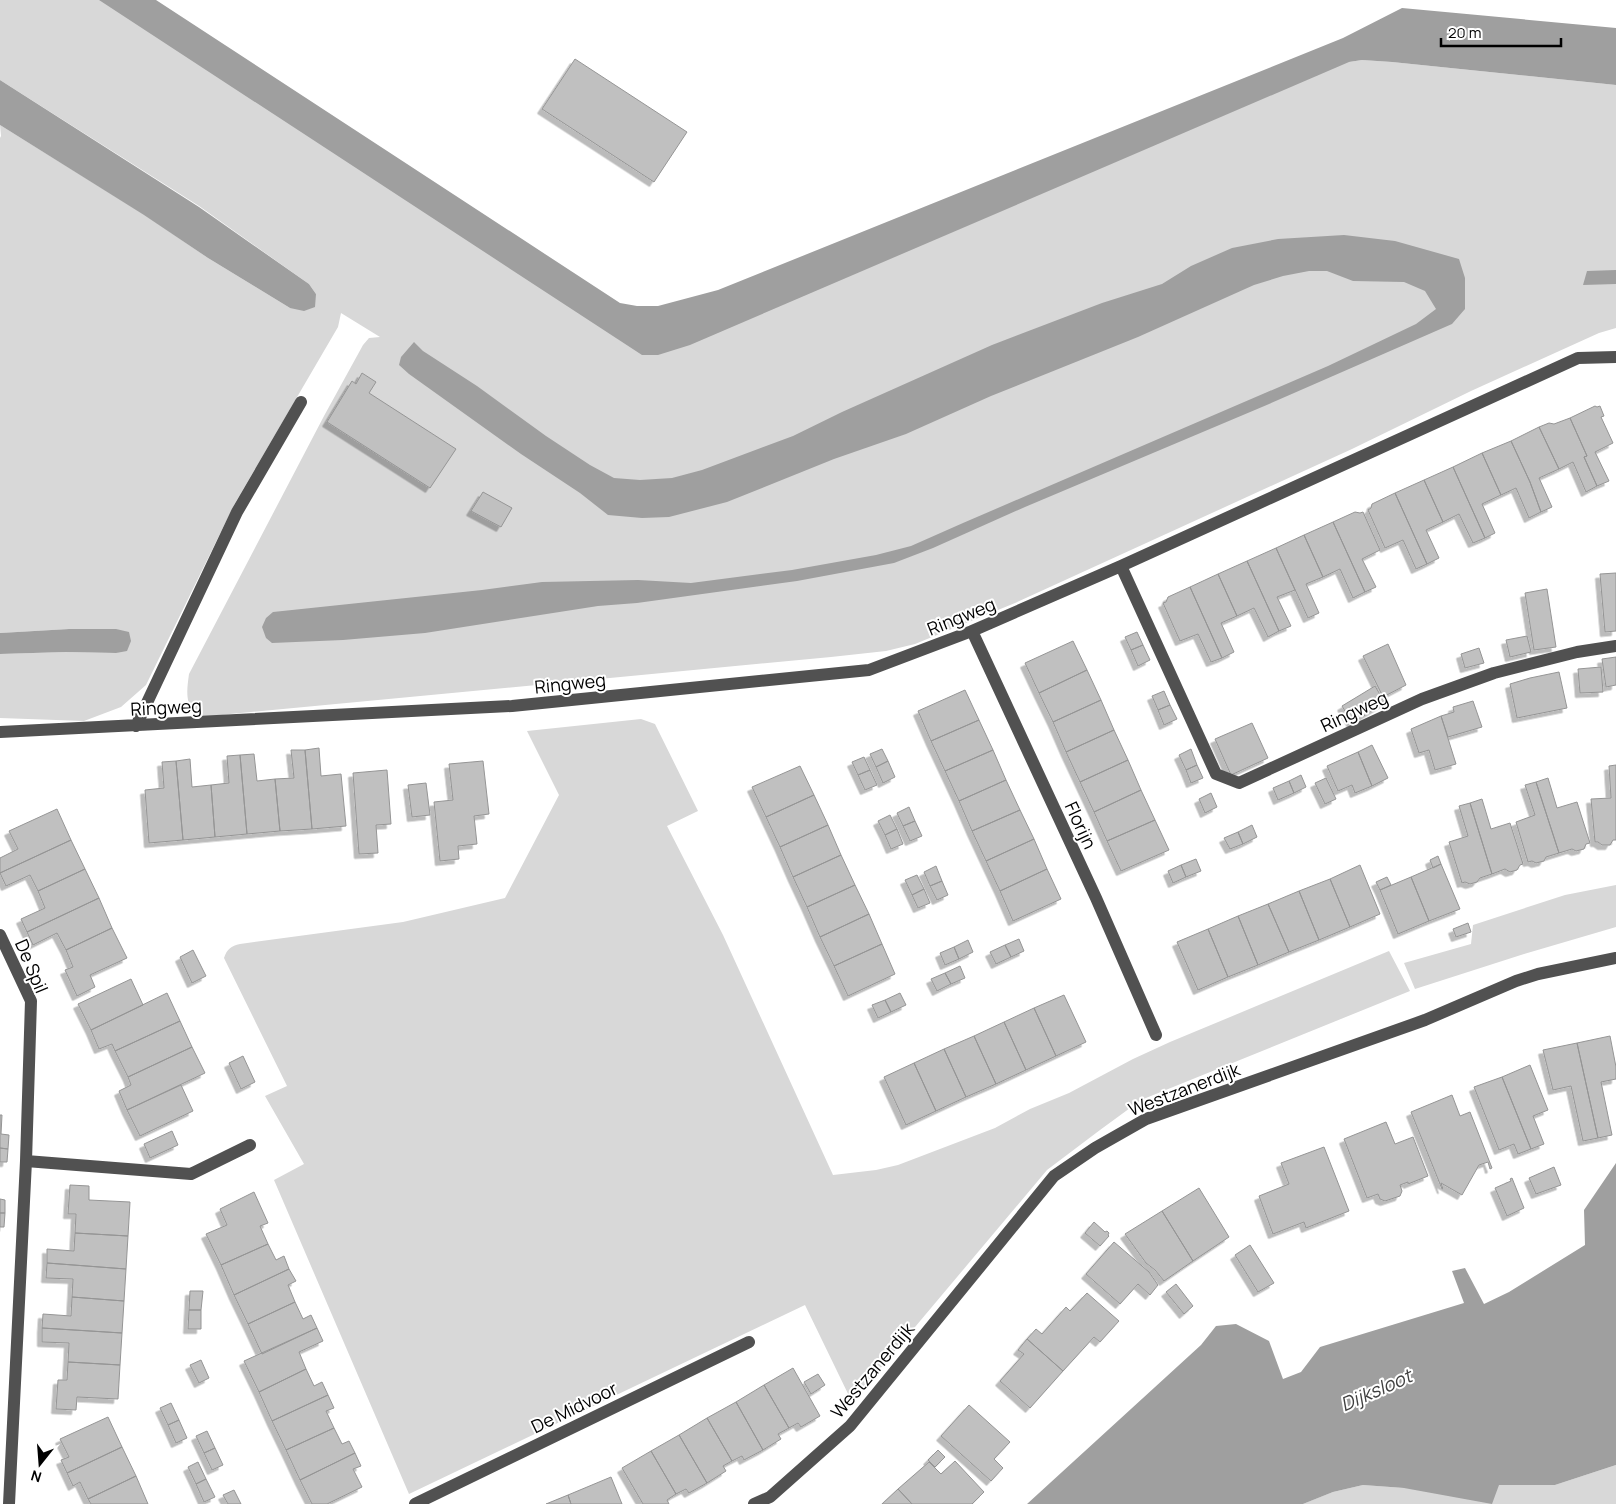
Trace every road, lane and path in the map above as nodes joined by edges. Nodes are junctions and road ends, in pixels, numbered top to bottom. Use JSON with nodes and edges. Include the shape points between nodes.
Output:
{"nodes":[{"id":1,"x":1616,"y":357,"type":"edge"},
{"id":2,"x":301,"y":402,"type":"dead end"},
{"id":3,"x":1122,"y":566,"type":"junction"},
{"id":4,"x":972,"y":632,"type":"junction"},
{"id":5,"x":1616,"y":646,"type":"edge"},
{"id":6,"x":136,"y":726,"type":"junction"},
{"id":7,"x":0,"y":732,"type":"edge"},
{"id":8,"x":0,"y":936,"type":"edge"},
{"id":9,"x":1616,"y":958,"type":"edge"},
{"id":10,"x":1156,"y":1035,"type":"dead end"},
{"id":11,"x":250,"y":1144,"type":"dead end"},
{"id":12,"x":26,"y":1161,"type":"junction"},
{"id":13,"x":749,"y":1342,"type":"dead end"},
{"id":14,"x":9,"y":1504,"type":"edge"},
{"id":15,"x":415,"y":1504,"type":"edge"},
{"id":16,"x":754,"y":1504,"type":"edge"}],
"edges":[{"from":1,"to":3,"type":"street","name":"Ringweg","via":[[1578,358]]},
{"from":2,"to":6,"type":"street","via":[[237,512]]},
{"from":3,"to":4,"type":"street","name":"Ringweg"},
{"from":3,"to":5,"type":"street","name":"Ringweg","via":[[1216,774],[1239,783],[1422,699],[1485,676],[1577,652]]},
{"from":4,"to":6,"type":"street","name":"Ringweg","via":[[869,670],[512,706]]},
{"from":4,"to":10,"type":"street","name":"Florijn"},
{"from":6,"to":7,"type":"street","name":"Ringweg"},
{"from":8,"to":12,"type":"street","name":"De Spil","via":[[31,1001]]},
{"from":9,"to":16,"type":"street","name":"Westzanerdijk","via":[[1516,981],[1425,1020],[1146,1119],[1095,1148],[1054,1176],[850,1426],[770,1497]]},
{"from":11,"to":12,"type":"street","via":[[191,1174]]},
{"from":12,"to":14,"type":"street","name":"De Spil"},
{"from":13,"to":15,"type":"street","name":"De Midvoor"}]}
